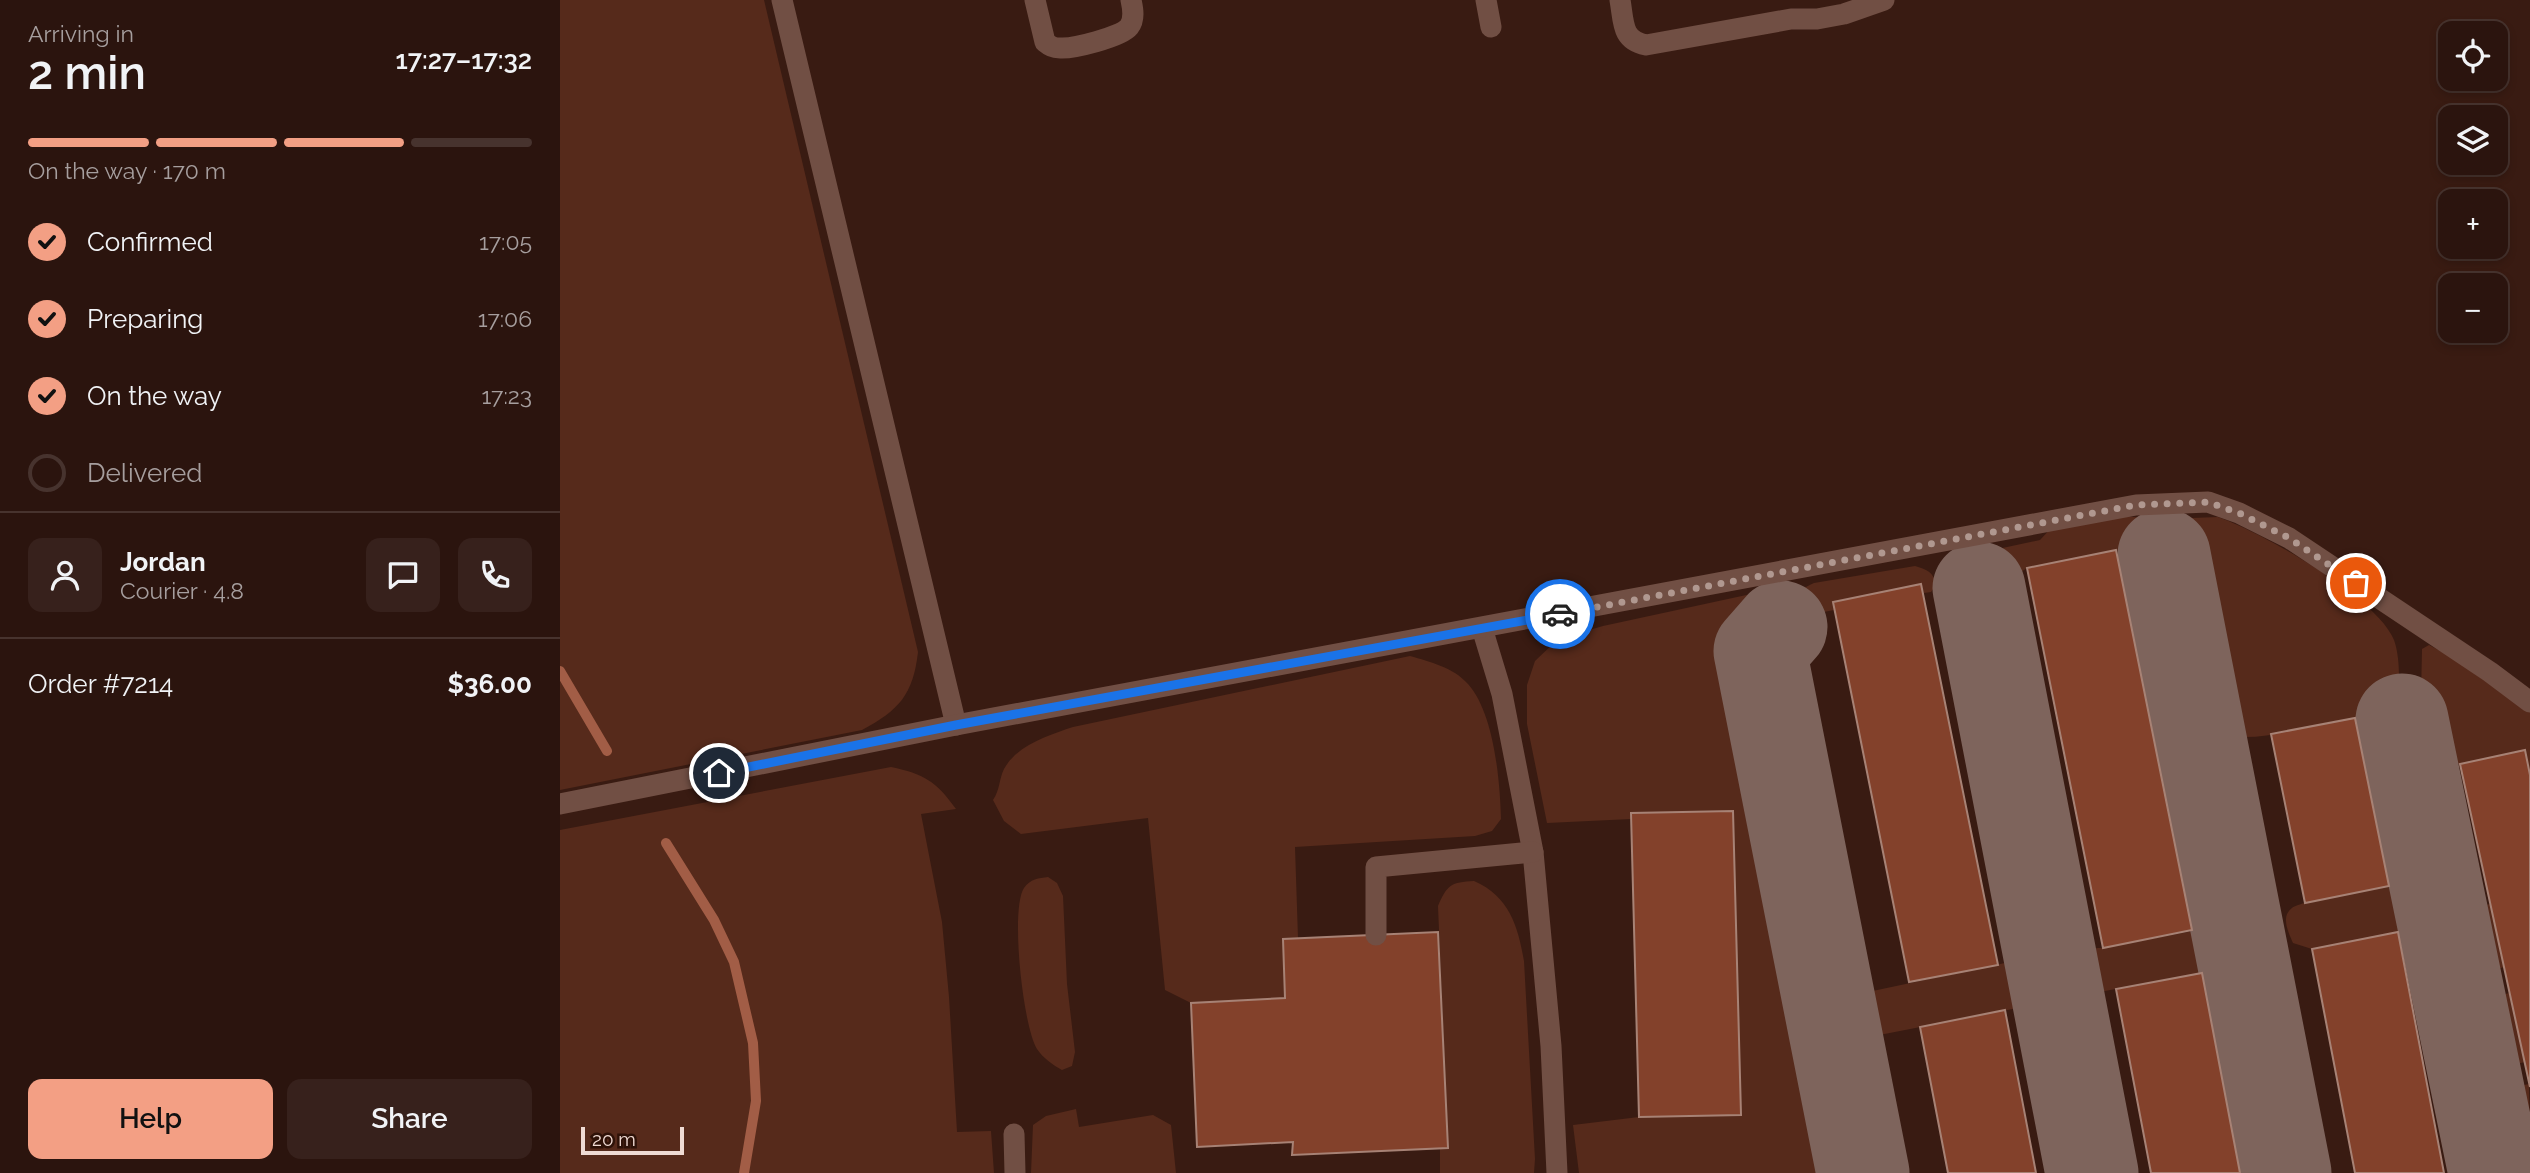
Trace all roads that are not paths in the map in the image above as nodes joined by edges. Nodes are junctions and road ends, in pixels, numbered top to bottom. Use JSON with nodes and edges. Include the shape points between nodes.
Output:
{"nodes":[{"id":1,"x":782,"y":0,"type":"edge"},
{"id":2,"x":1035,"y":0,"type":"edge"},
{"id":3,"x":1131,"y":0,"type":"edge"},
{"id":4,"x":1486,"y":0,"type":"edge"},
{"id":5,"x":1619,"y":0,"type":"edge"},
{"id":6,"x":1884,"y":0,"type":"edge"},
{"id":7,"x":1491,"y":27,"type":"dead end"},
{"id":8,"x":1482,"y":628,"type":"junction"},
{"id":9,"x":2530,"y":702,"type":"edge"},
{"id":10,"x":956,"y":725,"type":"junction"},
{"id":11,"x":560,"y":804,"type":"edge"},
{"id":12,"x":1533,"y":852,"type":"junction"},
{"id":13,"x":1376,"y":935,"type":"dead end"},
{"id":14,"x":1014,"y":1133,"type":"dead end"},
{"id":15,"x":1015,"y":1173,"type":"edge"},
{"id":16,"x":1557,"y":1173,"type":"edge"}],
"edges":[{"from":1,"to":10,"type":"lane"},
{"from":2,"to":3,"type":"lane","via":[[1045,42],[1064,48],[1119,35],[1130,27]]},
{"from":4,"to":7,"type":"lane"},
{"from":5,"to":6,"type":"lane","via":[[1627,34],[1634,43],[1646,45],[1844,14]]},
{"from":8,"to":9,"type":"lane","via":[[2101,511],[2208,502],[2289,538]]},
{"from":8,"to":10,"type":"lane"},
{"from":8,"to":12,"type":"lane","via":[[1502,694]]},
{"from":10,"to":11,"type":"lane"},
{"from":12,"to":13,"type":"lane","via":[[1376,867]]},
{"from":12,"to":16,"type":"lane"},
{"from":14,"to":15,"type":"lane"}]}
